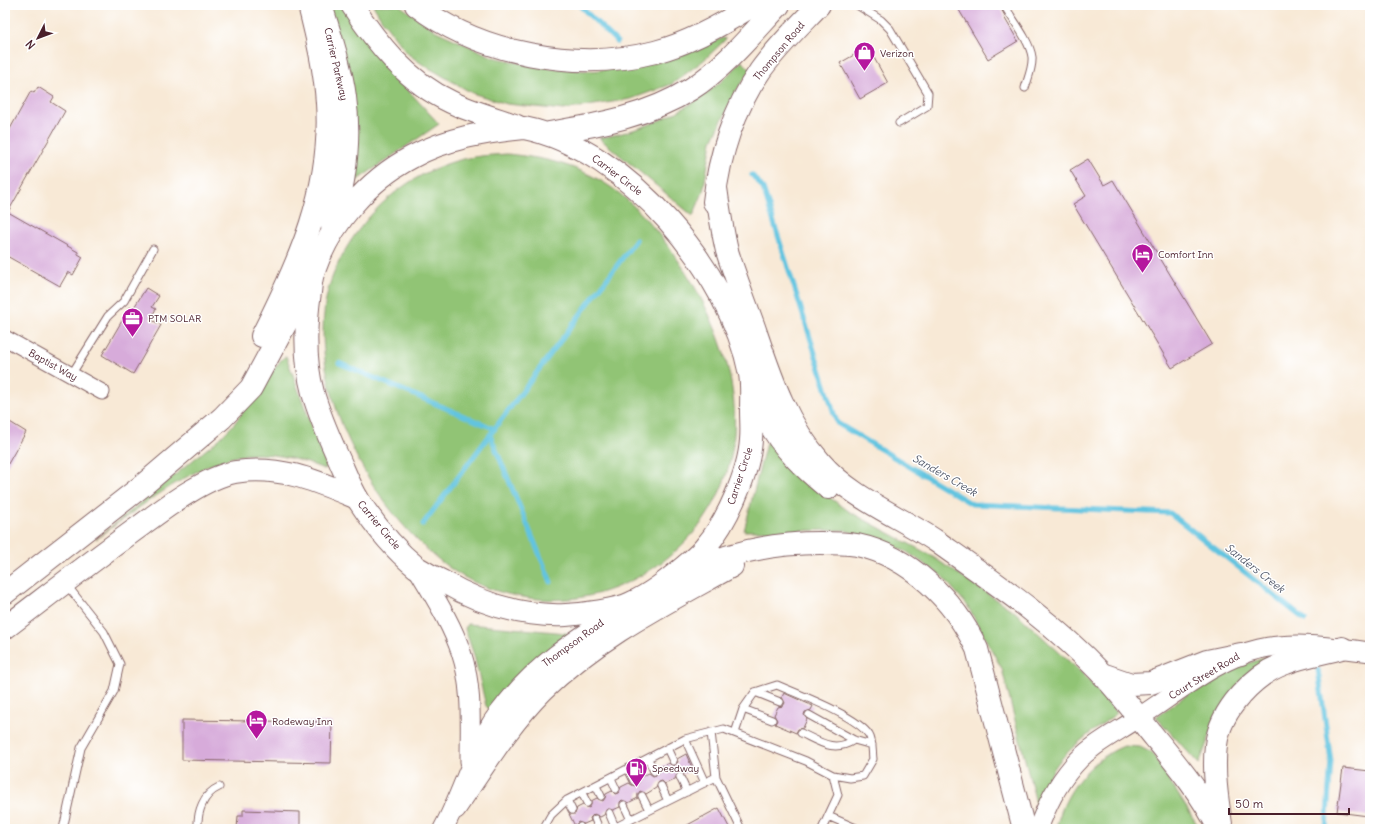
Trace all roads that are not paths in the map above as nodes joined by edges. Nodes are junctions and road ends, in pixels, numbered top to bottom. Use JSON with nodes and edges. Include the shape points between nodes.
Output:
{"nodes":[{"id":1,"x":309,"y":5,"type":"edge"},
{"id":2,"x":321,"y":5,"type":"edge"},
{"id":3,"x":352,"y":5,"type":"edge"},
{"id":4,"x":416,"y":5,"type":"edge"},
{"id":5,"x":753,"y":5,"type":"edge"},
{"id":6,"x":779,"y":5,"type":"edge"},
{"id":7,"x":819,"y":5,"type":"edge"},
{"id":8,"x":857,"y":5,"type":"edge"},
{"id":9,"x":1004,"y":5,"type":"edge"},
{"id":10,"x":1024,"y":88,"type":"dead end"},
{"id":11,"x":899,"y":123,"type":"dead end"},
{"id":12,"x":524,"y":128,"type":"junction"},
{"id":13,"x":549,"y":133,"type":"junction"},
{"id":14,"x":716,"y":188,"type":"junction"},
{"id":15,"x":328,"y":241,"type":"junction"},
{"id":16,"x":153,"y":249,"type":"dead end"},
{"id":17,"x":313,"y":273,"type":"junction"},
{"id":18,"x":728,"y":309,"type":"junction"},
{"id":19,"x":5,"y":338,"type":"edge"},
{"id":20,"x":71,"y":375,"type":"junction"},
{"id":21,"x":750,"y":377,"type":"junction"},
{"id":22,"x":102,"y":392,"type":"dead end"},
{"id":23,"x":222,"y":418,"type":"junction"},
{"id":24,"x":357,"y":498,"type":"junction"},
{"id":25,"x":766,"y":546,"type":"junction"},
{"id":26,"x":417,"y":567,"type":"junction"},
{"id":27,"x":990,"y":579,"type":"junction"},
{"id":28,"x":65,"y":582,"type":"junction"},
{"id":29,"x":667,"y":582,"type":"junction"},
{"id":30,"x":5,"y":593,"type":"edge"},
{"id":31,"x":629,"y":605,"type":"junction"},
{"id":32,"x":5,"y":628,"type":"edge"},
{"id":33,"x":1342,"y":648,"type":"junction"},
{"id":34,"x":1370,"y":652,"type":"edge"},
{"id":35,"x":1241,"y":654,"type":"junction"},
{"id":36,"x":1102,"y":673,"type":"junction"},
{"id":37,"x":755,"y":692,"type":"junction"},
{"id":38,"x":780,"y":702,"type":"dead end"},
{"id":39,"x":744,"y":709,"type":"junction"},
{"id":40,"x":809,"y":715,"type":"dead end"},
{"id":41,"x":1139,"y":718,"type":"junction"},
{"id":42,"x":772,"y":720,"type":"dead end"},
{"id":43,"x":711,"y":732,"type":"junction"},
{"id":44,"x":734,"y":733,"type":"junction"},
{"id":45,"x":801,"y":733,"type":"dead end"},
{"id":46,"x":685,"y":739,"type":"junction"},
{"id":47,"x":854,"y":740,"type":"junction"},
{"id":48,"x":872,"y":746,"type":"junction"},
{"id":49,"x":667,"y":748,"type":"junction"},
{"id":50,"x":648,"y":759,"type":"junction"},
{"id":51,"x":673,"y":761,"type":"dead end"},
{"id":52,"x":470,"y":767,"type":"junction"},
{"id":53,"x":628,"y":769,"type":"junction"},
{"id":54,"x":654,"y":771,"type":"dead end"},
{"id":55,"x":833,"y":775,"type":"junction"},
{"id":56,"x":680,"y":776,"type":"dead end"},
{"id":57,"x":716,"y":777,"type":"junction"},
{"id":58,"x":611,"y":778,"type":"junction"},
{"id":59,"x":634,"y":780,"type":"dead end"},
{"id":60,"x":705,"y":783,"type":"junction"},
{"id":61,"x":596,"y":786,"type":"junction"},
{"id":62,"x":661,"y":786,"type":"dead end"},
{"id":63,"x":219,"y":787,"type":"dead end"},
{"id":64,"x":616,"y":789,"type":"dead end"},
{"id":65,"x":687,"y":792,"type":"junction"},
{"id":66,"x":582,"y":793,"type":"junction"},
{"id":67,"x":601,"y":796,"type":"dead end"},
{"id":68,"x":642,"y":796,"type":"dead end"},
{"id":69,"x":567,"y":800,"type":"junction"},
{"id":70,"x":668,"y":801,"type":"junction"},
{"id":71,"x":587,"y":803,"type":"dead end"},
{"id":72,"x":624,"y":805,"type":"dead end"},
{"id":73,"x":455,"y":808,"type":"junction"},
{"id":74,"x":572,"y":810,"type":"dead end"},
{"id":75,"x":649,"y":810,"type":"junction"},
{"id":76,"x":609,"y":813,"type":"dead end"},
{"id":77,"x":828,"y":816,"type":"junction"},
{"id":78,"x":594,"y":820,"type":"dead end"},
{"id":79,"x":631,"y":820,"type":"junction"},
{"id":80,"x":614,"y":828,"type":"edge"},
{"id":81,"x":63,"y":829,"type":"edge"},
{"id":82,"x":198,"y":829,"type":"edge"},
{"id":83,"x":443,"y":829,"type":"edge"},
{"id":84,"x":543,"y":829,"type":"edge"},
{"id":85,"x":599,"y":829,"type":"edge"},
{"id":86,"x":741,"y":829,"type":"edge"},
{"id":87,"x":822,"y":829,"type":"edge"},
{"id":88,"x":857,"y":829,"type":"edge"},
{"id":89,"x":1024,"y":829,"type":"edge"},
{"id":90,"x":1038,"y":829,"type":"edge"},
{"id":91,"x":1221,"y":829,"type":"edge"}],
"edges":[{"from":1,"to":23,"type":"main road","via":[[327,102],[326,152],[314,219],[282,297]]},
{"from":2,"to":15,"type":"main road","name":"Carrier Parkway","via":[[345,95],[347,116],[348,150],[344,180]]},
{"from":3,"to":12,"type":"main road","via":[[390,57],[413,78],[450,102]]},
{"from":4,"to":5,"type":"main road","via":[[450,27],[483,41],[530,56],[567,60],[624,58],[655,52],[696,38]]},
{"from":6,"to":13,"type":"main road","via":[[717,68],[692,89],[621,120]]},
{"from":7,"to":14,"type":"main road","name":"Thompson Road","via":[[780,47],[749,88],[723,153]]},
{"from":8,"to":11,"type":"lane","via":[[890,29],[928,94],[927,106]]},
{"from":9,"to":10,"type":"lane","via":[[1030,48],[1031,68]]},
{"from":12,"to":13,"type":"main road","name":"Carrier Circle"},
{"from":12,"to":15,"type":"main road","name":"Carrier Circle","via":[[493,131],[448,141],[411,157],[365,191]]},
{"from":13,"to":18,"type":"main road","name":"Carrier Circle","via":[[615,171],[645,196],[672,224],[697,256]]},
{"from":14,"to":18,"type":"main road","name":"Thompson Road","via":[[711,234]]},
{"from":14,"to":27,"type":"main road","via":[[727,250],[768,370],[798,433],[822,464],[844,483]]},
{"from":15,"to":17,"type":"main road","name":"Carrier Circle"},
{"from":16,"to":20,"type":"lane","via":[[124,301],[108,316]]},
{"from":17,"to":23,"type":"main road","via":[[251,388]]},
{"from":17,"to":24,"type":"main road","name":"Carrier Circle","via":[[305,326],[313,393]]},
{"from":18,"to":21,"type":"main road","name":"Carrier Circle"},
{"from":19,"to":20,"type":"street","name":"Baptist Way"},
{"from":20,"to":22,"type":"street","name":"Baptist Way"},
{"from":21,"to":27,"type":"main road","via":[[768,421],[781,443],[816,478],[856,510]]},
{"from":21,"to":29,"type":"main road","name":"Carrier Circle","via":[[751,442],[745,468],[728,513],[706,547]]},
{"from":23,"to":30,"type":"main road","via":[[142,486]]},
{"from":24,"to":26,"type":"main road","name":"Carrier Circle","via":[[391,542]]},
{"from":24,"to":28,"type":"main road","via":[[301,476],[281,472],[260,470],[223,475],[166,507]]},
{"from":25,"to":29,"type":"main road","via":[[714,560]]},
{"from":25,"to":73,"type":"main road","via":[[625,626],[593,647],[541,691],[522,713]]},
{"from":25,"to":89,"type":"main road","via":[[794,543],[856,545],[878,552],[894,559],[932,586],[955,611],[977,649]]},
{"from":26,"to":31,"type":"main road","name":"Carrier Circle","via":[[460,592],[490,605],[544,616],[576,614]]},
{"from":26,"to":52,"type":"street","name":"Thompson Road","via":[[451,627],[461,652],[469,697]]},
{"from":27,"to":36,"type":"main road","via":[[1047,622]]},
{"from":28,"to":32,"type":"main road"},
{"from":28,"to":81,"type":"lane","via":[[104,632],[120,664],[114,691],[81,748]]},
{"from":29,"to":31,"type":"main road","name":"Carrier Circle"},
{"from":31,"to":52,"type":"street","name":"Thompson Road","via":[[558,651],[534,672],[490,725]]},
{"from":33,"to":34,"type":"street","name":"Court Street Road"},
{"from":33,"to":35,"type":"street","name":"Court Street Road","via":[[1301,644],[1260,648]]},
{"from":33,"to":91,"type":"main road","via":[[1285,663],[1261,675],[1241,693],[1221,726],[1216,744],[1215,784]]},
{"from":35,"to":36,"type":"main road","via":[[1207,661],[1151,683],[1131,684]]},
{"from":35,"to":41,"type":"street","name":"Court Street Road","via":[[1192,682]]},
{"from":36,"to":41,"type":"main road"},
{"from":37,"to":38,"type":"lane"},
{"from":37,"to":39,"type":"lane"},
{"from":37,"to":48,"type":"lane","via":[[776,685],[826,706],[856,723],[869,735]]},
{"from":39,"to":42,"type":"lane"},
{"from":39,"to":44,"type":"lane"},
{"from":40,"to":47,"type":"lane"},
{"from":41,"to":90,"type":"street","name":"Court Street Road","via":[[1088,750],[1072,766],[1052,793]]},
{"from":41,"to":91,"type":"main road","via":[[1181,770]]},
{"from":43,"to":44,"type":"lane","via":[[724,729]]},
{"from":43,"to":46,"type":"lane"},
{"from":43,"to":57,"type":"lane"},
{"from":44,"to":55,"type":"lane","via":[[806,761]]},
{"from":45,"to":47,"type":"lane","via":[[832,746],[844,747]]},
{"from":46,"to":49,"type":"lane"},
{"from":46,"to":60,"type":"lane"},
{"from":47,"to":48,"type":"lane"},
{"from":48,"to":55,"type":"lane","via":[[873,759],[863,776],[850,778]]},
{"from":49,"to":50,"type":"lane"},
{"from":49,"to":51,"type":"lane"},
{"from":50,"to":53,"type":"lane"},
{"from":50,"to":54,"type":"lane"},
{"from":52,"to":73,"type":"street","name":"Thompson Road"},
{"from":53,"to":58,"type":"lane"},
{"from":53,"to":59,"type":"lane"},
{"from":55,"to":77,"type":"lane","via":[[838,795]]},
{"from":56,"to":65,"type":"lane"},
{"from":57,"to":60,"type":"lane"},
{"from":57,"to":86,"type":"lane"},
{"from":58,"to":61,"type":"lane"},
{"from":58,"to":64,"type":"lane"},
{"from":60,"to":65,"type":"lane"},
{"from":61,"to":66,"type":"lane"},
{"from":61,"to":67,"type":"lane"},
{"from":62,"to":70,"type":"lane"},
{"from":63,"to":82,"type":"lane","via":[[210,791],[204,800],[198,816]]},
{"from":65,"to":70,"type":"lane"},
{"from":66,"to":69,"type":"lane"},
{"from":66,"to":71,"type":"lane"},
{"from":68,"to":75,"type":"lane"},
{"from":69,"to":74,"type":"lane"},
{"from":69,"to":84,"type":"lane","via":[[551,815]]},
{"from":70,"to":75,"type":"lane"},
{"from":72,"to":79,"type":"lane"},
{"from":73,"to":83,"type":"street","name":"Thompson Road"},
{"from":75,"to":79,"type":"lane"},
{"from":76,"to":80,"type":"lane"},
{"from":77,"to":87,"type":"lane"},
{"from":77,"to":88,"type":"lane"},
{"from":78,"to":85,"type":"lane"},
{"from":79,"to":80,"type":"lane"}]}
